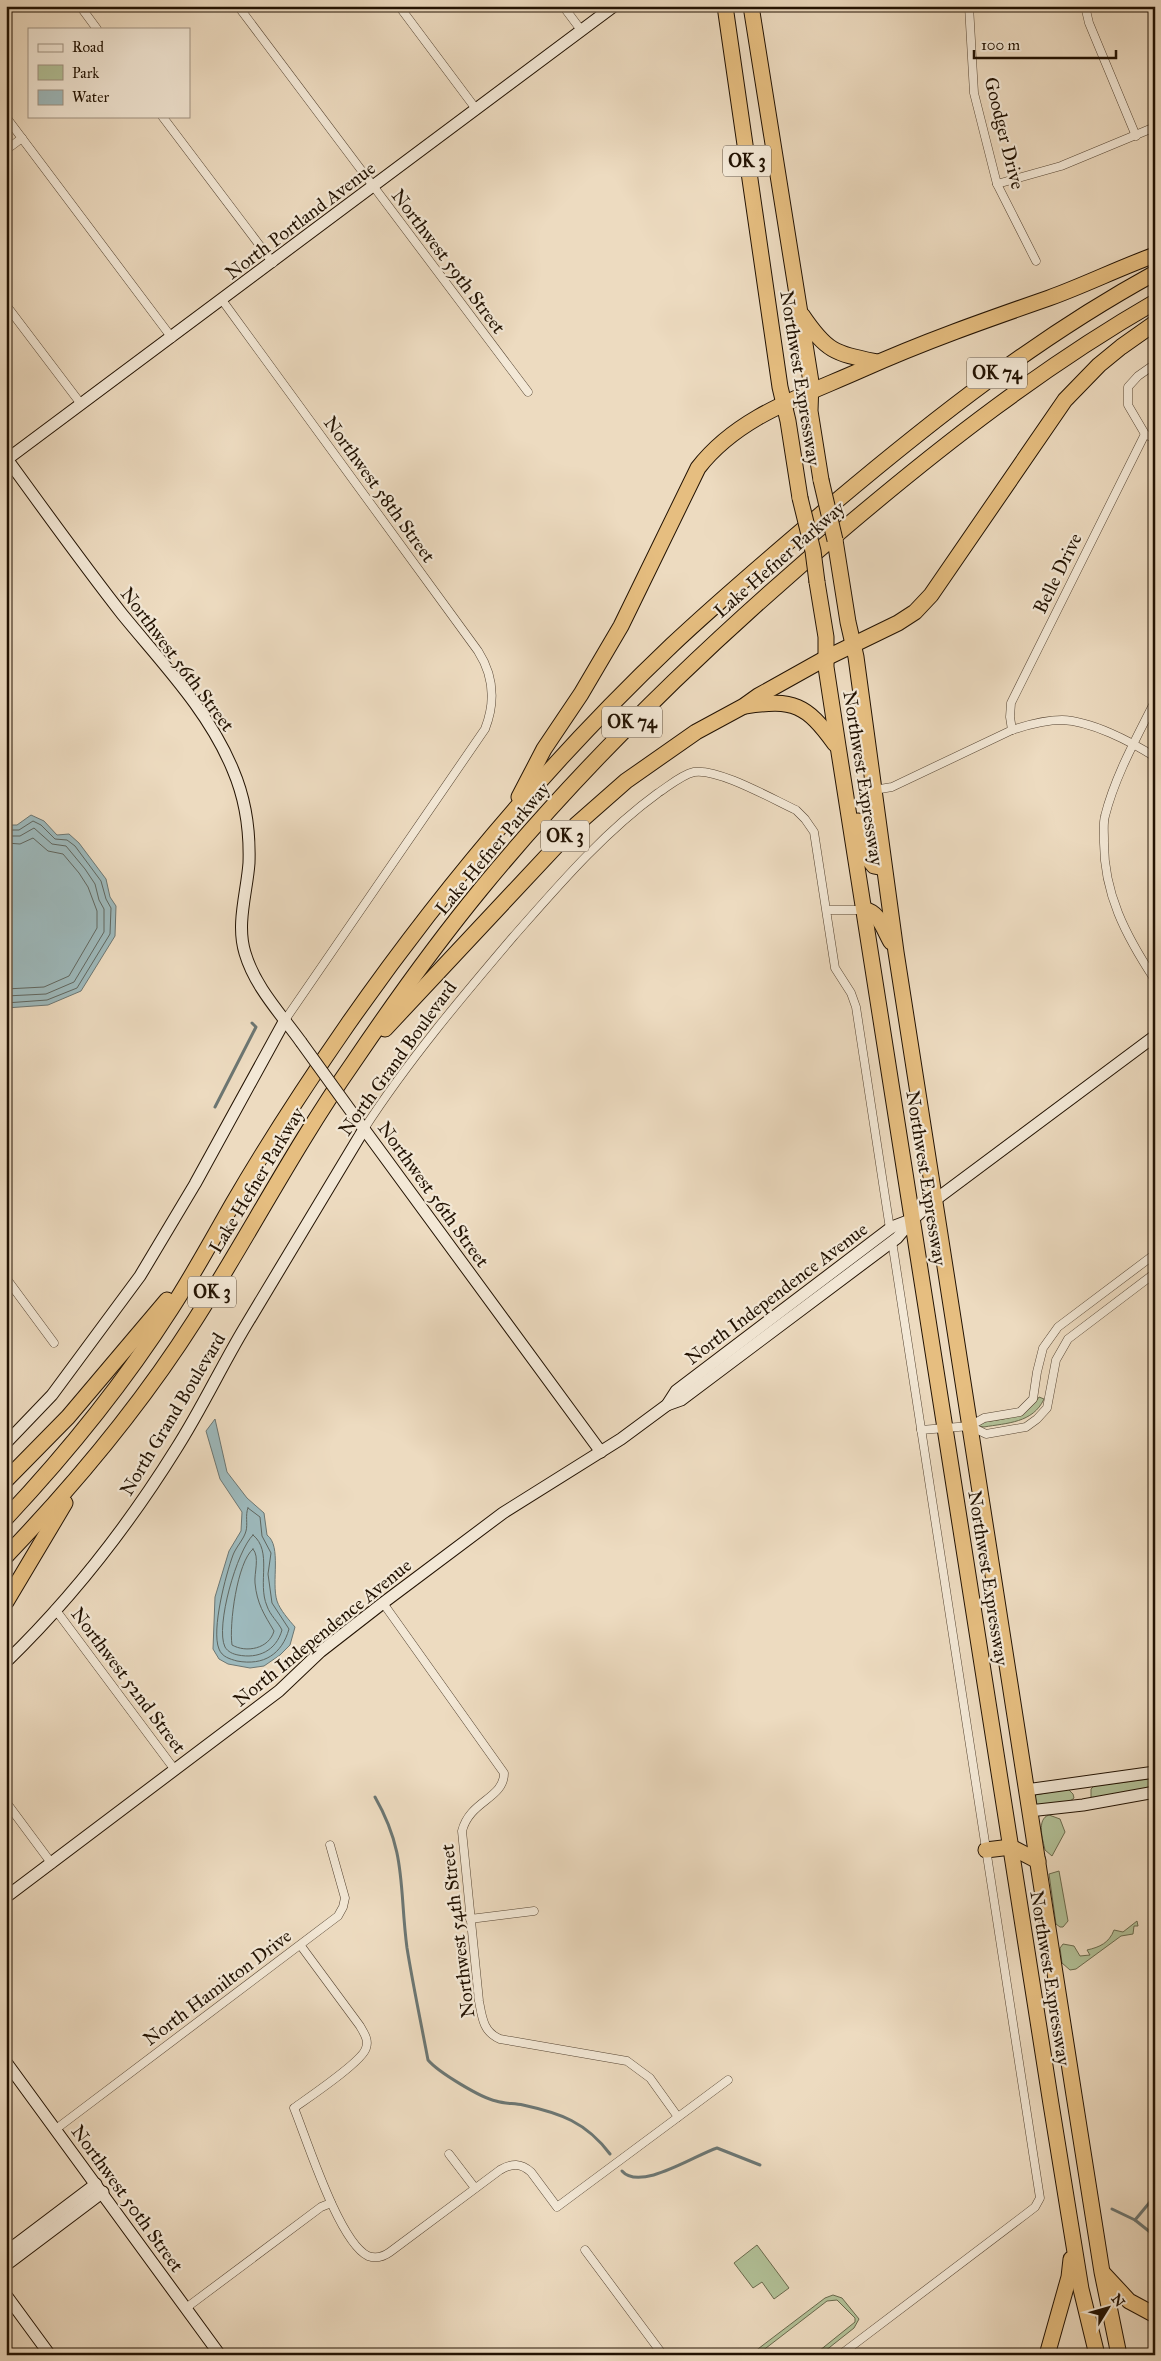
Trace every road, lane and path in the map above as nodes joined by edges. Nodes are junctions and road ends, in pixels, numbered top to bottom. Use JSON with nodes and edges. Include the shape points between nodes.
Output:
{"nodes":[{"id":1,"x":80,"y":6,"type":"edge"},
{"id":2,"x":238,"y":6,"type":"edge"},
{"id":3,"x":399,"y":6,"type":"edge"},
{"id":4,"x":563,"y":6,"type":"edge"},
{"id":5,"x":614,"y":6,"type":"edge"},
{"id":6,"x":725,"y":6,"type":"edge"},
{"id":7,"x":751,"y":6,"type":"edge"},
{"id":8,"x":969,"y":6,"type":"edge"},
{"id":9,"x":1085,"y":6,"type":"edge"},
{"id":10,"x":95,"y":28,"type":"edge"},
{"id":11,"x":581,"y":30,"type":"junction"},
{"id":12,"x":476,"y":109,"type":"junction"},
{"id":13,"x":6,"y":117,"type":"edge"},
{"id":14,"x":164,"y":118,"type":"edge"},
{"id":15,"x":1155,"y":127,"type":"edge"},
{"id":16,"x":1136,"y":136,"type":"junction"},
{"id":17,"x":22,"y":138,"type":"junction"},
{"id":18,"x":6,"y":150,"type":"edge"},
{"id":19,"x":998,"y":184,"type":"junction"},
{"id":20,"x":373,"y":187,"type":"junction"},
{"id":21,"x":1155,"y":255,"type":"edge"},
{"id":22,"x":1036,"y":261,"type":"dead end"},
{"id":23,"x":273,"y":263,"type":"junction"},
{"id":24,"x":1155,"y":273,"type":"edge"},
{"id":25,"x":222,"y":300,"type":"junction"},
{"id":26,"x":1155,"y":302,"type":"edge"},
{"id":27,"x":6,"y":305,"type":"edge"},
{"id":28,"x":800,"y":311,"type":"junction"},
{"id":29,"x":1155,"y":323,"type":"edge"},
{"id":30,"x":172,"y":338,"type":"junction"},
{"id":31,"x":877,"y":362,"type":"junction"},
{"id":32,"x":1155,"y":364,"type":"edge"},
{"id":33,"x":810,"y":391,"type":"junction"},
{"id":34,"x":528,"y":392,"type":"dead end"},
{"id":35,"x":81,"y":404,"type":"junction"},
{"id":36,"x":784,"y":404,"type":"junction"},
{"id":37,"x":1145,"y":434,"type":"junction"},
{"id":38,"x":1155,"y":439,"type":"edge"},
{"id":39,"x":7,"y":460,"type":"edge"},
{"id":40,"x":853,"y":644,"type":"junction"},
{"id":41,"x":826,"y":658,"type":"junction"},
{"id":42,"x":1155,"y":701,"type":"edge"},
{"id":43,"x":744,"y":706,"type":"junction"},
{"id":44,"x":1012,"y":730,"type":"junction"},
{"id":45,"x":1134,"y":744,"type":"junction"},
{"id":46,"x":838,"y":746,"type":"junction"},
{"id":47,"x":1155,"y":757,"type":"edge"},
{"id":48,"x":843,"y":777,"type":"junction"},
{"id":49,"x":874,"y":790,"type":"junction"},
{"id":50,"x":508,"y":818,"type":"junction"},
{"id":51,"x":884,"y":868,"type":"junction"},
{"id":52,"x":827,"y":910,"type":"junction"},
{"id":53,"x":865,"y":910,"type":"junction"},
{"id":54,"x":896,"y":952,"type":"junction"},
{"id":55,"x":1155,"y":980,"type":"edge"},
{"id":56,"x":285,"y":1020,"type":"junction"},
{"id":57,"x":1155,"y":1036,"type":"edge"},
{"id":58,"x":350,"y":1066,"type":"junction"},
{"id":59,"x":364,"y":1129,"type":"junction"},
{"id":60,"x":935,"y":1200,"type":"junction"},
{"id":61,"x":913,"y":1219,"type":"junction"},
{"id":62,"x":890,"y":1229,"type":"junction"},
{"id":63,"x":892,"y":1241,"type":"junction"},
{"id":64,"x":1155,"y":1254,"type":"edge"},
{"id":65,"x":202,"y":1259,"type":"junction"},
{"id":66,"x":1155,"y":1274,"type":"edge"},
{"id":67,"x":6,"y":1278,"type":"edge"},
{"id":68,"x":1053,"y":1333,"type":"junction"},
{"id":69,"x":54,"y":1342,"type":"dead end"},
{"id":70,"x":1064,"y":1346,"type":"junction"},
{"id":71,"x":1035,"y":1385,"type":"junction"},
{"id":72,"x":1052,"y":1389,"type":"junction"},
{"id":73,"x":667,"y":1405,"type":"junction"},
{"id":74,"x":970,"y":1426,"type":"junction"},
{"id":75,"x":945,"y":1428,"type":"junction"},
{"id":76,"x":921,"y":1430,"type":"junction"},
{"id":77,"x":6,"y":1443,"type":"edge"},
{"id":78,"x":601,"y":1452,"type":"junction"},
{"id":79,"x":90,"y":1463,"type":"junction"},
{"id":80,"x":6,"y":1480,"type":"edge"},
{"id":81,"x":6,"y":1518,"type":"edge"},
{"id":82,"x":6,"y":1556,"type":"edge"},
{"id":83,"x":6,"y":1602,"type":"edge"},
{"id":84,"x":383,"y":1603,"type":"junction"},
{"id":85,"x":55,"y":1610,"type":"junction"},
{"id":86,"x":6,"y":1662,"type":"edge"},
{"id":87,"x":175,"y":1770,"type":"junction"},
{"id":88,"x":1155,"y":1772,"type":"edge"},
{"id":89,"x":1080,"y":1783,"type":"junction"},
{"id":90,"x":1002,"y":1790,"type":"junction"},
{"id":91,"x":1026,"y":1790,"type":"junction"},
{"id":92,"x":1155,"y":1792,"type":"edge"},
{"id":93,"x":6,"y":1802,"type":"edge"},
{"id":94,"x":1083,"y":1805,"type":"junction"},
{"id":95,"x":1029,"y":1811,"type":"junction"},
{"id":96,"x":330,"y":1845,"type":"dead end"},
{"id":97,"x":1011,"y":1847,"type":"junction"},
{"id":98,"x":986,"y":1850,"type":"junction"},
{"id":99,"x":1038,"y":1861,"type":"junction"},
{"id":100,"x":52,"y":1864,"type":"junction"},
{"id":101,"x":6,"y":1897,"type":"edge"},
{"id":102,"x":534,"y":1911,"type":"dead end"},
{"id":103,"x":470,"y":1920,"type":"junction"},
{"id":104,"x":301,"y":1946,"type":"junction"},
{"id":105,"x":6,"y":2062,"type":"edge"},
{"id":106,"x":728,"y":2080,"type":"dead end"},
{"id":107,"x":678,"y":2117,"type":"junction"},
{"id":108,"x":56,"y":2129,"type":"junction"},
{"id":109,"x":449,"y":2154,"type":"dead end"},
{"id":110,"x":100,"y":2188,"type":"junction"},
{"id":111,"x":475,"y":2188,"type":"junction"},
{"id":112,"x":331,"y":2203,"type":"junction"},
{"id":113,"x":1072,"y":2237,"type":"junction"},
{"id":114,"x":585,"y":2250,"type":"dead end"},
{"id":115,"x":6,"y":2252,"type":"edge"},
{"id":116,"x":6,"y":2264,"type":"edge"},
{"id":117,"x":1102,"y":2272,"type":"junction"},
{"id":118,"x":6,"y":2295,"type":"edge"},
{"id":119,"x":186,"y":2308,"type":"junction"},
{"id":120,"x":1155,"y":2315,"type":"edge"},
{"id":121,"x":50,"y":2355,"type":"edge"},
{"id":122,"x":220,"y":2355,"type":"edge"},
{"id":123,"x":663,"y":2355,"type":"edge"},
{"id":124,"x":840,"y":2355,"type":"edge"},
{"id":125,"x":1047,"y":2355,"type":"edge"},
{"id":126,"x":1097,"y":2355,"type":"edge"},
{"id":127,"x":1119,"y":2355,"type":"edge"}],
"edges":[{"from":1,"to":10,"type":"street"},
{"from":2,"to":20,"type":"street","name":"Northwest 59th Street"},
{"from":3,"to":12,"type":"street"},
{"from":4,"to":11,"type":"street"},
{"from":5,"to":11,"type":"street","name":"North Portland Avenue"},
{"from":6,"to":36,"type":"highway","name":"Northwest Expressway","number":"OK 3"},
{"from":7,"to":28,"type":"highway","name":"Northwest Expressway","number":"OK 3"},
{"from":8,"to":19,"type":"street","name":"Goodger Drive","via":[[974,92]]},
{"from":9,"to":16,"type":"street"},
{"from":11,"to":12,"type":"street","name":"North Portland Avenue"},
{"from":12,"to":20,"type":"street","name":"North Portland Avenue"},
{"from":13,"to":17,"type":"street"},
{"from":14,"to":23,"type":"street"},
{"from":15,"to":16,"type":"street"},
{"from":16,"to":19,"type":"street","via":[[1061,166]]},
{"from":17,"to":18,"type":"street"},
{"from":17,"to":30,"type":"street"},
{"from":19,"to":22,"type":"street","name":"Goodger Drive"},
{"from":20,"to":23,"type":"street","name":"North Portland Avenue"},
{"from":20,"to":34,"type":"street","name":"Northwest 59th Street"},
{"from":21,"to":31,"type":"highway"},
{"from":23,"to":25,"type":"street","name":"North Portland Avenue"},
{"from":24,"to":50,"type":"highway","name":"Lake Hefner Parkway","number":"OK 74","via":[[1081,316],[999,371],[782,547],[670,647]]},
{"from":25,"to":30,"type":"street","name":"North Portland Avenue"},
{"from":25,"to":56,"type":"street","name":"Northwest 58th Street","via":[[478,651],[490,675],[492,704],[486,729]]},
{"from":26,"to":58,"type":"highway","name":"Lake Hefner Parkway","number":"OK 74","via":[[1056,363],[925,460],[704,651],[615,738],[481,889]]},
{"from":27,"to":35,"type":"street"},
{"from":28,"to":31,"type":"highway","via":[[827,346],[849,357]]},
{"from":28,"to":33,"type":"highway","name":"Northwest Expressway","number":"OK 3"},
{"from":29,"to":40,"type":"highway","via":[[1120,347],[1065,400],[931,595],[898,623]]},
{"from":30,"to":35,"type":"street","name":"North Portland Avenue"},
{"from":31,"to":33,"type":"highway"},
{"from":32,"to":37,"type":"street","via":[[1128,387],[1128,405]]},
{"from":33,"to":36,"type":"highway"},
{"from":33,"to":40,"type":"highway","name":"Northwest Expressway","number":"OK 3","bridge":true,"via":[[821,480]]},
{"from":35,"to":39,"type":"street","name":"North Portland Avenue"},
{"from":36,"to":41,"type":"highway","name":"Northwest Expressway","bridge":true,"via":[[818,582]]},
{"from":36,"to":50,"type":"highway","number":"OK 3","via":[[727,437],[698,468],[621,626],[582,694],[544,749]]},
{"from":37,"to":38,"type":"street"},
{"from":37,"to":44,"type":"street","name":"Belle Drive","via":[[1012,702]]},
{"from":39,"to":56,"type":"street","name":"Northwest 56th Street","via":[[117,607],[200,710],[224,749],[234,772],[246,818],[249,862],[242,920],[244,951],[257,980]]},
{"from":40,"to":41,"type":"highway","number":"OK 3"},
{"from":40,"to":49,"type":"highway","name":"Northwest Expressway"},
{"from":41,"to":43,"type":"highway","number":"OK 3"},
{"from":41,"to":46,"type":"highway","name":"Northwest Expressway"},
{"from":42,"to":45,"type":"street"},
{"from":43,"to":46,"type":"highway","via":[[778,702],[802,708],[822,725]]},
{"from":43,"to":58,"type":"highway","number":"OK 3","via":[[650,762],[588,814]]},
{"from":44,"to":45,"type":"street","via":[[1062,720],[1092,727]]},
{"from":44,"to":49,"type":"street","via":[[892,788]]},
{"from":45,"to":47,"type":"street"},
{"from":45,"to":55,"type":"street","via":[[1105,818],[1104,860],[1112,896],[1128,939]]},
{"from":46,"to":48,"type":"highway","name":"Northwest Expressway"},
{"from":48,"to":51,"type":"highway","via":[[870,861],[874,866]]},
{"from":48,"to":53,"type":"highway","name":"Northwest Expressway"},
{"from":49,"to":51,"type":"highway","name":"Northwest Expressway"},
{"from":50,"to":65,"type":"highway","name":"Lake Hefner Parkway","number":"OK 3","via":[[426,919],[346,1027],[234,1202]]},
{"from":51,"to":54,"type":"highway","name":"Northwest Expressway"},
{"from":52,"to":53,"type":"street"},
{"from":52,"to":59,"type":"street","name":"North Grand Boulevard","via":[[816,841],[805,818],[796,810],[711,771],[693,772],[677,780],[620,823],[538,909],[470,987]]},
{"from":52,"to":62,"type":"street","via":[[835,968],[856,1007]]},
{"from":53,"to":54,"type":"highway","via":[[878,917]]},
{"from":53,"to":61,"type":"highway","name":"Northwest Expressway"},
{"from":54,"to":60,"type":"highway","name":"Northwest Expressway"},
{"from":56,"to":59,"type":"street","name":"Northwest 56th Street","bridge":true},
{"from":56,"to":77,"type":"street","via":[[140,1276],[52,1395]]},
{"from":57,"to":60,"type":"street","name":"North Independence Avenue"},
{"from":58,"to":79,"type":"highway","name":"Lake Hefner Parkway","number":"OK 3","via":[[194,1321]]},
{"from":59,"to":78,"type":"street","name":"Northwest 56th Street"},
{"from":59,"to":85,"type":"street","name":"North Grand Boulevard","via":[[177,1447],[113,1540]]},
{"from":60,"to":61,"type":"street","name":"North Independence Avenue"},
{"from":60,"to":74,"type":"highway","name":"Northwest Expressway"},
{"from":61,"to":62,"type":"street","name":"North Independence Avenue"},
{"from":61,"to":63,"type":"street","name":"North Independence Avenue"},
{"from":61,"to":75,"type":"highway","name":"Northwest Expressway"},
{"from":62,"to":73,"type":"street","name":"North Independence Avenue","via":[[676,1391]]},
{"from":63,"to":73,"type":"street","name":"North Independence Avenue","via":[[681,1400]]},
{"from":63,"to":76,"type":"street"},
{"from":64,"to":68,"type":"street"},
{"from":65,"to":80,"type":"highway","via":[[68,1416]]},
{"from":65,"to":81,"type":"highway","name":"Lake Hefner Parkway","number":"OK 3","via":[[121,1382],[56,1463]]},
{"from":66,"to":70,"type":"street","via":[[1068,1339]]},
{"from":67,"to":69,"type":"street"},
{"from":68,"to":70,"type":"street"},
{"from":68,"to":71,"type":"street","via":[[1043,1348]]},
{"from":70,"to":72,"type":"street","via":[[1056,1360]]},
{"from":71,"to":72,"type":"street"},
{"from":71,"to":74,"type":"street","via":[[1033,1398],[1020,1412],[984,1418]]},
{"from":72,"to":74,"type":"street","via":[[1047,1408],[1026,1427],[986,1434]]},
{"from":73,"to":78,"type":"street","name":"North Independence Avenue"},
{"from":74,"to":75,"type":"street"},
{"from":74,"to":91,"type":"highway","name":"Northwest Expressway"},
{"from":75,"to":76,"type":"street"},
{"from":75,"to":90,"type":"highway","name":"Northwest Expressway"},
{"from":76,"to":98,"type":"street"},
{"from":78,"to":84,"type":"street","name":"North Independence Avenue","via":[[504,1514]]},
{"from":79,"to":82,"type":"highway","name":"Lake Hefner Parkway","number":"OK 3"},
{"from":79,"to":83,"type":"highway"},
{"from":84,"to":87,"type":"street","name":"North Independence Avenue","via":[[324,1648],[279,1691]]},
{"from":84,"to":103,"type":"street","name":"Northwest 54th Street","via":[[504,1773],[501,1787],[468,1815],[462,1831]]},
{"from":85,"to":86,"type":"street","name":"North Grand Boulevard"},
{"from":85,"to":87,"type":"street","name":"Northwest 52nd Street"},
{"from":87,"to":100,"type":"street","name":"North Independence Avenue"},
{"from":88,"to":89,"type":"street"},
{"from":89,"to":91,"type":"street"},
{"from":89,"to":94,"type":"street"},
{"from":90,"to":95,"type":"highway","via":[[1021,1810]]},
{"from":90,"to":97,"type":"highway","name":"Northwest Expressway"},
{"from":91,"to":95,"type":"highway","name":"Northwest Expressway"},
{"from":92,"to":94,"type":"street"},
{"from":93,"to":100,"type":"street"},
{"from":94,"to":95,"type":"street"},
{"from":95,"to":99,"type":"highway","name":"Northwest Expressway"},
{"from":96,"to":104,"type":"street","name":"North Hamilton Drive","via":[[344,1893],[343,1907],[329,1924]]},
{"from":97,"to":98,"type":"highway"},
{"from":97,"to":99,"type":"highway"},
{"from":97,"to":113,"type":"highway","name":"Northwest Expressway"},
{"from":98,"to":124,"type":"street","via":[[1040,2198],[1035,2207]]},
{"from":99,"to":117,"type":"highway","name":"Northwest Expressway"},
{"from":100,"to":101,"type":"street","name":"North Independence Avenue"},
{"from":102,"to":103,"type":"street"},
{"from":103,"to":107,"type":"street","name":"Northwest 54th Street","via":[[479,2001],[488,2031],[500,2038],[627,2061],[650,2078]]},
{"from":104,"to":108,"type":"street","name":"North Hamilton Drive"},
{"from":104,"to":112,"type":"street","via":[[360,2026],[367,2041],[367,2048],[359,2059],[294,2108]]},
{"from":105,"to":108,"type":"street","name":"Northwest 50th Street"},
{"from":106,"to":107,"type":"street"},
{"from":107,"to":111,"type":"street","via":[[557,2207],[531,2172],[519,2165],[506,2167]]},
{"from":108,"to":110,"type":"street","name":"Northwest 50th Street"},
{"from":109,"to":111,"type":"street"},
{"from":110,"to":115,"type":"street"},
{"from":110,"to":116,"type":"street"},
{"from":110,"to":119,"type":"street","name":"Northwest 50th Street"},
{"from":111,"to":112,"type":"street","via":[[390,2252],[375,2257],[361,2251]]},
{"from":112,"to":119,"type":"street","via":[[321,2207]]},
{"from":113,"to":125,"type":"highway","via":[[1069,2276]]},
{"from":113,"to":126,"type":"highway","name":"Northwest Expressway"},
{"from":114,"to":123,"type":"street"},
{"from":117,"to":120,"type":"highway","via":[[1129,2301]]},
{"from":117,"to":127,"type":"highway","name":"Northwest Expressway"},
{"from":118,"to":121,"type":"street"},
{"from":119,"to":122,"type":"street","name":"Northwest 50th Street"}]}
